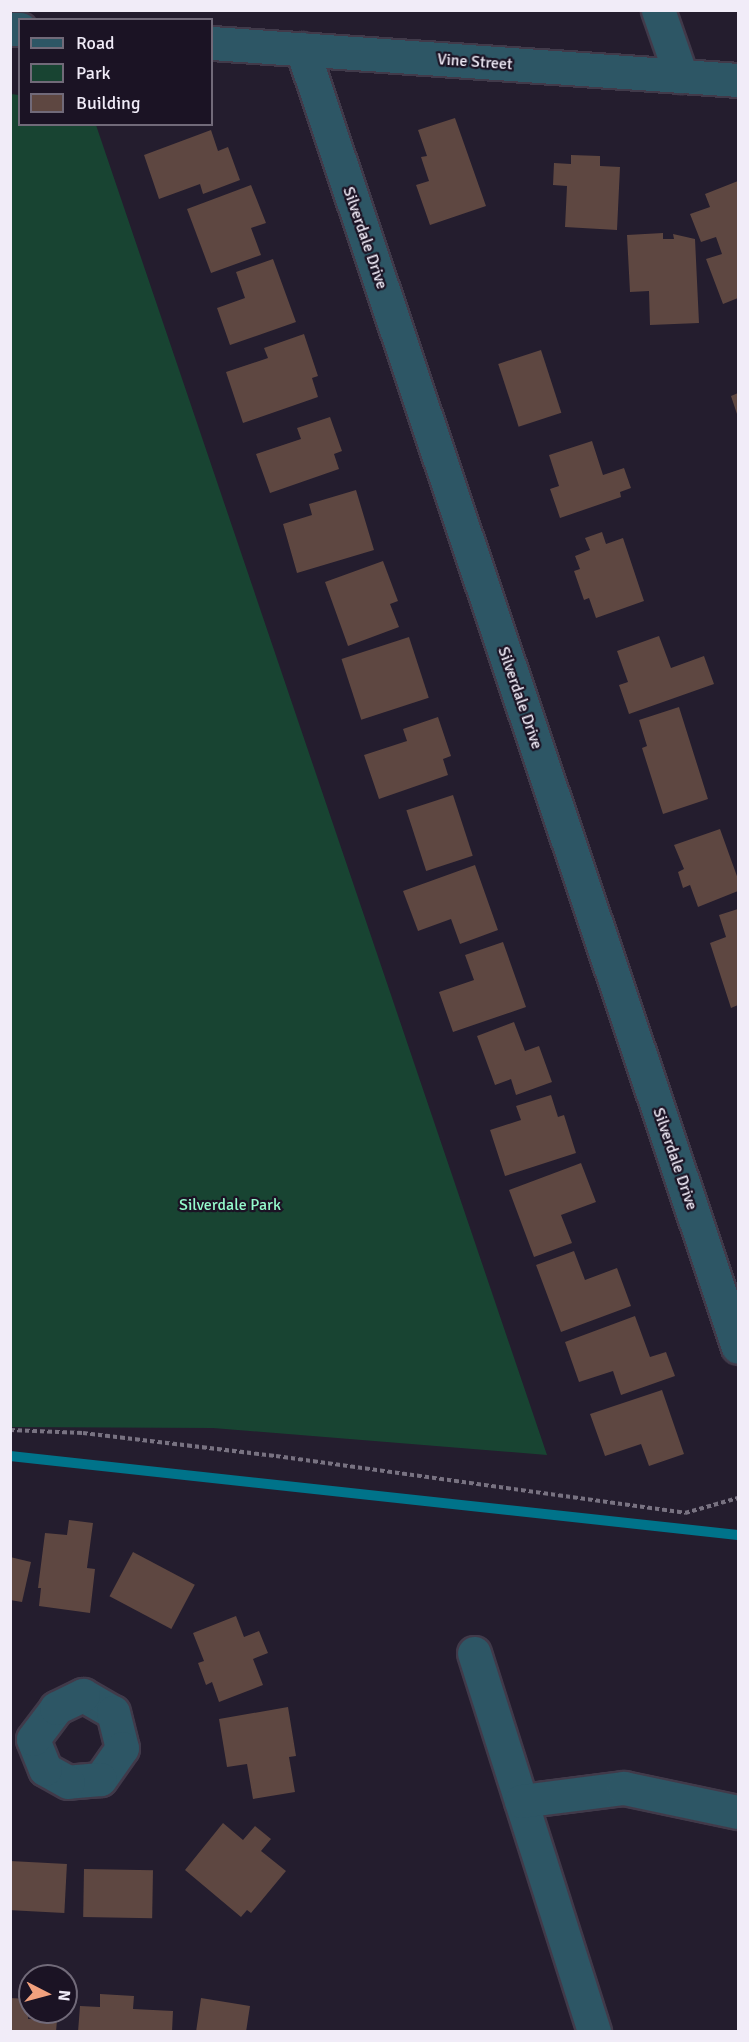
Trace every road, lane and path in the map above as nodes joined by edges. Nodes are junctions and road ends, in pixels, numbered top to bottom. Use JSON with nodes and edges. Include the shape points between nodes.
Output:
{"nodes":[{"id":1,"x":658,"y":10,"type":"edge"},
{"id":2,"x":213,"y":43,"type":"edge"},
{"id":3,"x":302,"y":49,"type":"junction"},
{"id":4,"x":681,"y":76,"type":"junction"},
{"id":5,"x":738,"y":80,"type":"edge"},
{"id":6,"x":738,"y":1347,"type":"edge"},
{"id":7,"x":10,"y":1430,"type":"edge"},
{"id":8,"x":738,"y":1498,"type":"edge"},
{"id":9,"x":474,"y":1653,"type":"dead end"},
{"id":10,"x":521,"y":1801,"type":"junction"},
{"id":11,"x":738,"y":1812,"type":"edge"},
{"id":12,"x":594,"y":2031,"type":"edge"}],
"edges":[{"from":1,"to":4,"type":"street"},
{"from":2,"to":3,"type":"street","name":"Vine Street"},
{"from":3,"to":4,"type":"street","name":"Vine Street"},
{"from":3,"to":6,"type":"street","name":"Silverdale Drive"},
{"from":4,"to":5,"type":"street","name":"Vine Street"},
{"from":7,"to":8,"type":"path","via":[[83,1433],[276,1456],[685,1513]]},
{"from":9,"to":10,"type":"street"},
{"from":10,"to":11,"type":"street","via":[[624,1788]]},
{"from":10,"to":12,"type":"street"}]}
